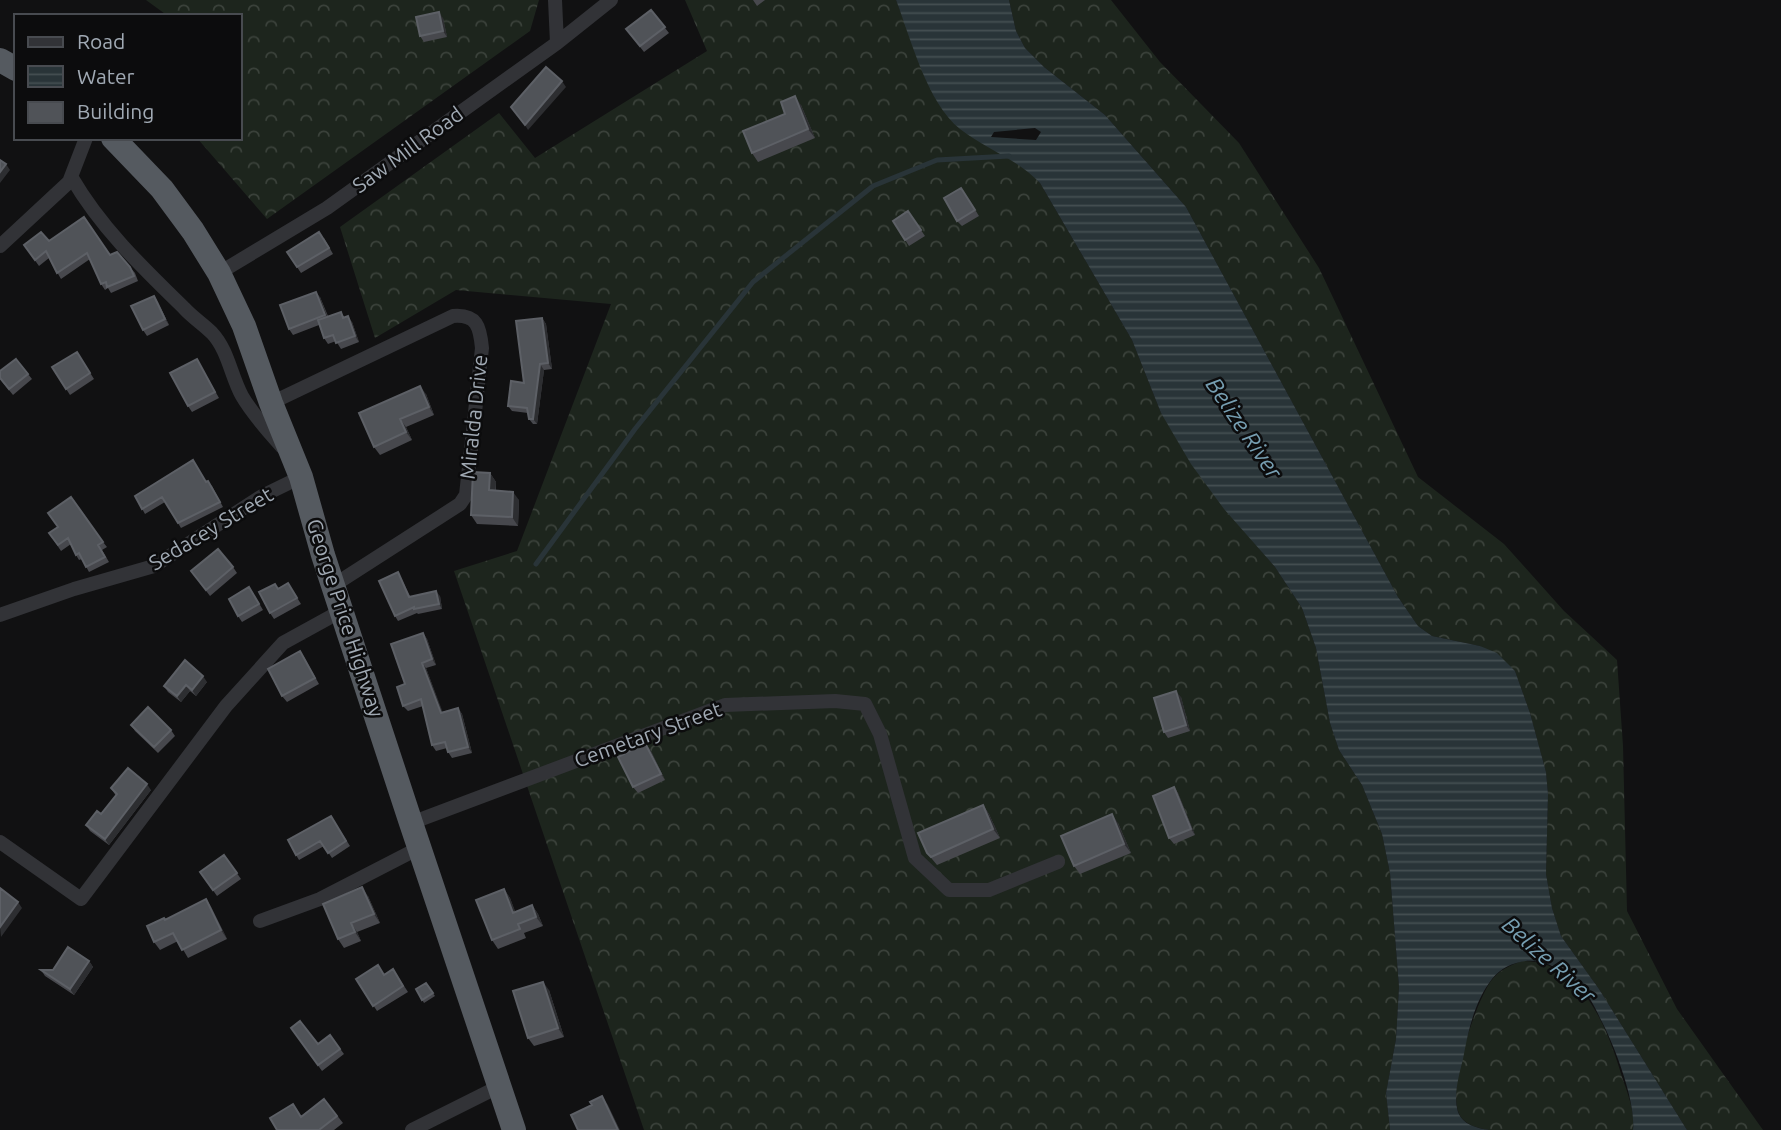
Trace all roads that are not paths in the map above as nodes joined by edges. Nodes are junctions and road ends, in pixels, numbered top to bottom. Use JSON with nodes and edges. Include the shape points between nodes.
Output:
{"nodes":[{"id":1,"x":555,"y":0,"type":"edge"},
{"id":2,"x":611,"y":0,"type":"edge"},
{"id":3,"x":557,"y":43,"type":"junction"},
{"id":4,"x":85,"y":140,"type":"edge"},
{"id":5,"x":115,"y":140,"type":"edge"},
{"id":6,"x":72,"y":178,"type":"junction"},
{"id":7,"x":0,"y":246,"type":"edge"},
{"id":8,"x":219,"y":273,"type":"junction"},
{"id":9,"x":271,"y":403,"type":"junction"},
{"id":10,"x":297,"y":469,"type":"junction"},
{"id":11,"x":334,"y":585,"type":"junction"},
{"id":12,"x":343,"y":610,"type":"junction"},
{"id":13,"x":0,"y":615,"type":"edge"},
{"id":14,"x":411,"y":823,"type":"junction"},
{"id":15,"x":0,"y":842,"type":"edge"},
{"id":16,"x":419,"y":848,"type":"junction"},
{"id":17,"x":1058,"y":862,"type":"dead end"},
{"id":18,"x":260,"y":921,"type":"dead end"},
{"id":19,"x":498,"y":1087,"type":"junction"},
{"id":20,"x":412,"y":1130,"type":"edge"},
{"id":21,"x":514,"y":1130,"type":"edge"}],
"edges":[{"from":1,"to":3,"type":"street"},
{"from":2,"to":3,"type":"street","name":"Saw Mill Road"},
{"from":3,"to":8,"type":"street","name":"Saw Mill Road","via":[[327,208]]},
{"from":4,"to":6,"type":"street"},
{"from":5,"to":8,"type":"highway","name":"George Price Highway","via":[[162,189]]},
{"from":6,"to":7,"type":"street"},
{"from":6,"to":10,"type":"street","via":[[113,236],[214,335],[242,395]]},
{"from":8,"to":9,"type":"highway","name":"George Price Highway","via":[[244,326]]},
{"from":9,"to":10,"type":"highway","name":"George Price Highway"},
{"from":9,"to":11,"type":"street","name":"Miralda Drive","via":[[453,316],[475,321],[481,332],[466,495],[460,505]]},
{"from":10,"to":11,"type":"highway","name":"George Price Highway"},
{"from":10,"to":13,"type":"street","name":"Sedacey Street","via":[[154,566]]},
{"from":11,"to":12,"type":"highway","name":"George Price Highway"},
{"from":12,"to":14,"type":"highway","name":"George Price Highway"},
{"from":12,"to":15,"type":"street","via":[[284,643],[226,706],[81,898]]},
{"from":14,"to":16,"type":"highway","name":"George Price Highway"},
{"from":14,"to":17,"type":"street","name":"Cemetary Street","via":[[725,705],[835,701],[865,704],[880,734],[915,858],[949,890],[989,890]]},
{"from":16,"to":18,"type":"street","via":[[320,899]]},
{"from":16,"to":19,"type":"highway","name":"George Price Highway"},
{"from":19,"to":20,"type":"street"},
{"from":19,"to":21,"type":"highway","name":"George Price Highway"}]}
